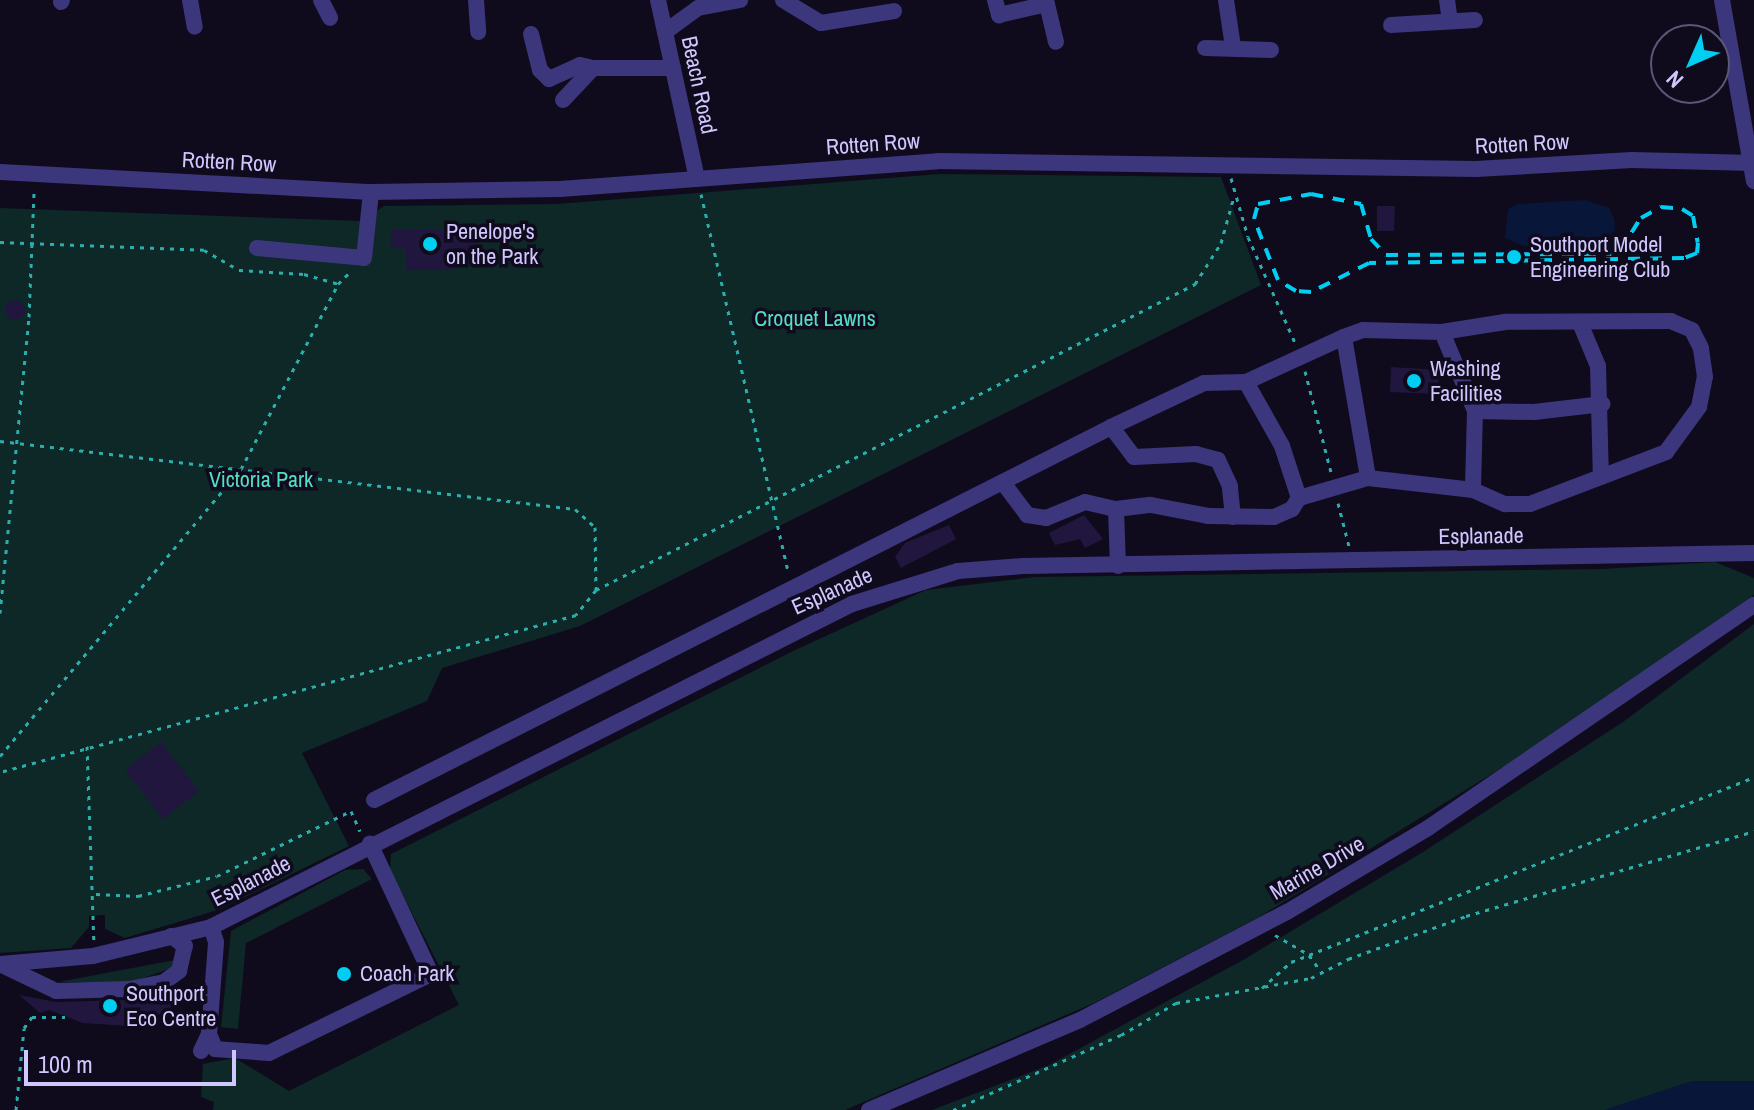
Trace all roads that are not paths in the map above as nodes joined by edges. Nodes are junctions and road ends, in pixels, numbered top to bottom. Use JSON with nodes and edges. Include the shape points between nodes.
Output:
{"nodes":[{"id":1,"x":190,"y":0,"type":"edge"},
{"id":2,"x":321,"y":0,"type":"edge"},
{"id":3,"x":476,"y":0,"type":"edge"},
{"id":4,"x":658,"y":0,"type":"edge"},
{"id":5,"x":740,"y":0,"type":"edge"},
{"id":6,"x":783,"y":0,"type":"edge"},
{"id":7,"x":995,"y":0,"type":"edge"},
{"id":8,"x":1226,"y":0,"type":"edge"},
{"id":9,"x":1447,"y":0,"type":"edge"},
{"id":10,"x":1722,"y":0,"type":"edge"},
{"id":11,"x":1046,"y":2,"type":"edge"},
{"id":12,"x":894,"y":11,"type":"dead end"},
{"id":13,"x":330,"y":18,"type":"dead end"},
{"id":14,"x":1475,"y":20,"type":"dead end"},
{"id":15,"x":1450,"y":21,"type":"junction"},
{"id":16,"x":1391,"y":25,"type":"dead end"},
{"id":17,"x":195,"y":27,"type":"dead end"},
{"id":18,"x":478,"y":32,"type":"dead end"},
{"id":19,"x":665,"y":32,"type":"junction"},
{"id":20,"x":531,"y":34,"type":"dead end"},
{"id":21,"x":1056,"y":42,"type":"dead end"},
{"id":22,"x":1233,"y":47,"type":"junction"},
{"id":23,"x":1205,"y":48,"type":"dead end"},
{"id":24,"x":1271,"y":50,"type":"dead end"},
{"id":25,"x":593,"y":68,"type":"junction"},
{"id":26,"x":673,"y":68,"type":"junction"},
{"id":27,"x":563,"y":100,"type":"dead end"},
{"id":28,"x":1752,"y":163,"type":"edge"},
{"id":29,"x":0,"y":172,"type":"edge"},
{"id":30,"x":697,"y":179,"type":"junction"},
{"id":31,"x":1754,"y":181,"type":"edge"},
{"id":32,"x":371,"y":192,"type":"junction"},
{"id":33,"x":257,"y":248,"type":"dead end"},
{"id":34,"x":1580,"y":323,"type":"junction"},
{"id":35,"x":1442,"y":332,"type":"junction"},
{"id":36,"x":1344,"y":337,"type":"junction"},
{"id":37,"x":1246,"y":382,"type":"junction"},
{"id":38,"x":1603,"y":404,"type":"junction"},
{"id":39,"x":1475,"y":411,"type":"junction"},
{"id":40,"x":1111,"y":427,"type":"junction"},
{"id":41,"x":1601,"y":477,"type":"junction"},
{"id":42,"x":1368,"y":478,"type":"junction"},
{"id":43,"x":1004,"y":484,"type":"junction"},
{"id":44,"x":1473,"y":490,"type":"junction"},
{"id":45,"x":1299,"y":498,"type":"junction"},
{"id":46,"x":1116,"y":509,"type":"junction"},
{"id":47,"x":1233,"y":517,"type":"junction"},
{"id":48,"x":1754,"y":553,"type":"edge"},
{"id":49,"x":1118,"y":566,"type":"junction"},
{"id":50,"x":1754,"y":605,"type":"edge"},
{"id":51,"x":374,"y":800,"type":"dead end"},
{"id":52,"x":368,"y":845,"type":"junction"},
{"id":53,"x":211,"y":927,"type":"junction"},
{"id":54,"x":171,"y":936,"type":"junction"},
{"id":55,"x":0,"y":964,"type":"edge"},
{"id":56,"x":209,"y":1034,"type":"junction"},
{"id":57,"x":201,"y":1051,"type":"dead end"},
{"id":58,"x":869,"y":1110,"type":"edge"}],
"edges":[{"from":1,"to":17,"type":"street"},
{"from":2,"to":13,"type":"street"},
{"from":3,"to":18,"type":"street"},
{"from":4,"to":19,"type":"street","name":"Beach Road"},
{"from":5,"to":19,"type":"street","via":[[698,8]]},
{"from":6,"to":12,"type":"street","via":[[821,23]]},
{"from":7,"to":11,"type":"street","via":[[999,15]]},
{"from":8,"to":22,"type":"street"},
{"from":9,"to":15,"type":"street"},
{"from":10,"to":28,"type":"street"},
{"from":11,"to":21,"type":"street"},
{"from":14,"to":15,"type":"street"},
{"from":15,"to":16,"type":"street"},
{"from":19,"to":26,"type":"street","name":"Beach Road"},
{"from":20,"to":25,"type":"street","via":[[540,70],[549,79],[580,65]]},
{"from":22,"to":23,"type":"street"},
{"from":22,"to":24,"type":"street"},
{"from":25,"to":26,"type":"street"},
{"from":25,"to":27,"type":"street"},
{"from":26,"to":30,"type":"street","name":"Beach Road"},
{"from":28,"to":30,"type":"street","name":"Rotten Row","via":[[1632,160],[1476,169],[938,161]]},
{"from":28,"to":31,"type":"street"},
{"from":29,"to":32,"type":"street","name":"Rotten Row"},
{"from":30,"to":32,"type":"street","name":"Rotten Row","via":[[560,189]]},
{"from":32,"to":33,"type":"street","via":[[364,258]]},
{"from":34,"to":35,"type":"street","via":[[1505,322]]},
{"from":34,"to":38,"type":"street","via":[[1598,366]]},
{"from":34,"to":41,"type":"street","via":[[1671,321],[1692,330],[1705,377],[1699,407],[1666,452]]},
{"from":35,"to":36,"type":"street","via":[[1363,330]]},
{"from":35,"to":39,"type":"street"},
{"from":36,"to":37,"type":"street"},
{"from":36,"to":42,"type":"street"},
{"from":37,"to":40,"type":"street","via":[[1204,383]]},
{"from":37,"to":45,"type":"street","via":[[1282,446]]},
{"from":38,"to":39,"type":"street","via":[[1534,412]]},
{"from":38,"to":41,"type":"street"},
{"from":39,"to":44,"type":"street"},
{"from":40,"to":43,"type":"street"},
{"from":40,"to":47,"type":"street","via":[[1134,457],[1196,454],[1218,460],[1230,486]]},
{"from":41,"to":44,"type":"street","via":[[1530,504],[1505,504]]},
{"from":42,"to":44,"type":"street"},
{"from":42,"to":45,"type":"street"},
{"from":43,"to":46,"type":"street","via":[[1027,515],[1046,518],[1085,502]]},
{"from":43,"to":51,"type":"street"},
{"from":45,"to":47,"type":"street","via":[[1283,514]]},
{"from":46,"to":47,"type":"street","via":[[1151,505]]},
{"from":46,"to":49,"type":"street"},
{"from":48,"to":49,"type":"street","name":"Esplanade"},
{"from":49,"to":52,"type":"street","name":"Esplanade","via":[[958,571],[878,594]]},
{"from":50,"to":58,"type":"street","name":"Marine Drive","via":[[1452,812],[1287,912],[1080,1020]]},
{"from":52,"to":53,"type":"street","name":"Esplanade"},
{"from":52,"to":56,"type":"street","via":[[431,974],[269,1053],[215,1049]]},
{"from":53,"to":54,"type":"street","name":"Esplanade"},
{"from":53,"to":56,"type":"street","via":[[216,942]]},
{"from":54,"to":55,"type":"street","name":"Esplanade","via":[[93,956]]},
{"from":54,"to":55,"type":"street","via":[[185,946],[179,971],[164,982],[129,989],[56,991]]},
{"from":56,"to":57,"type":"street"}]}
